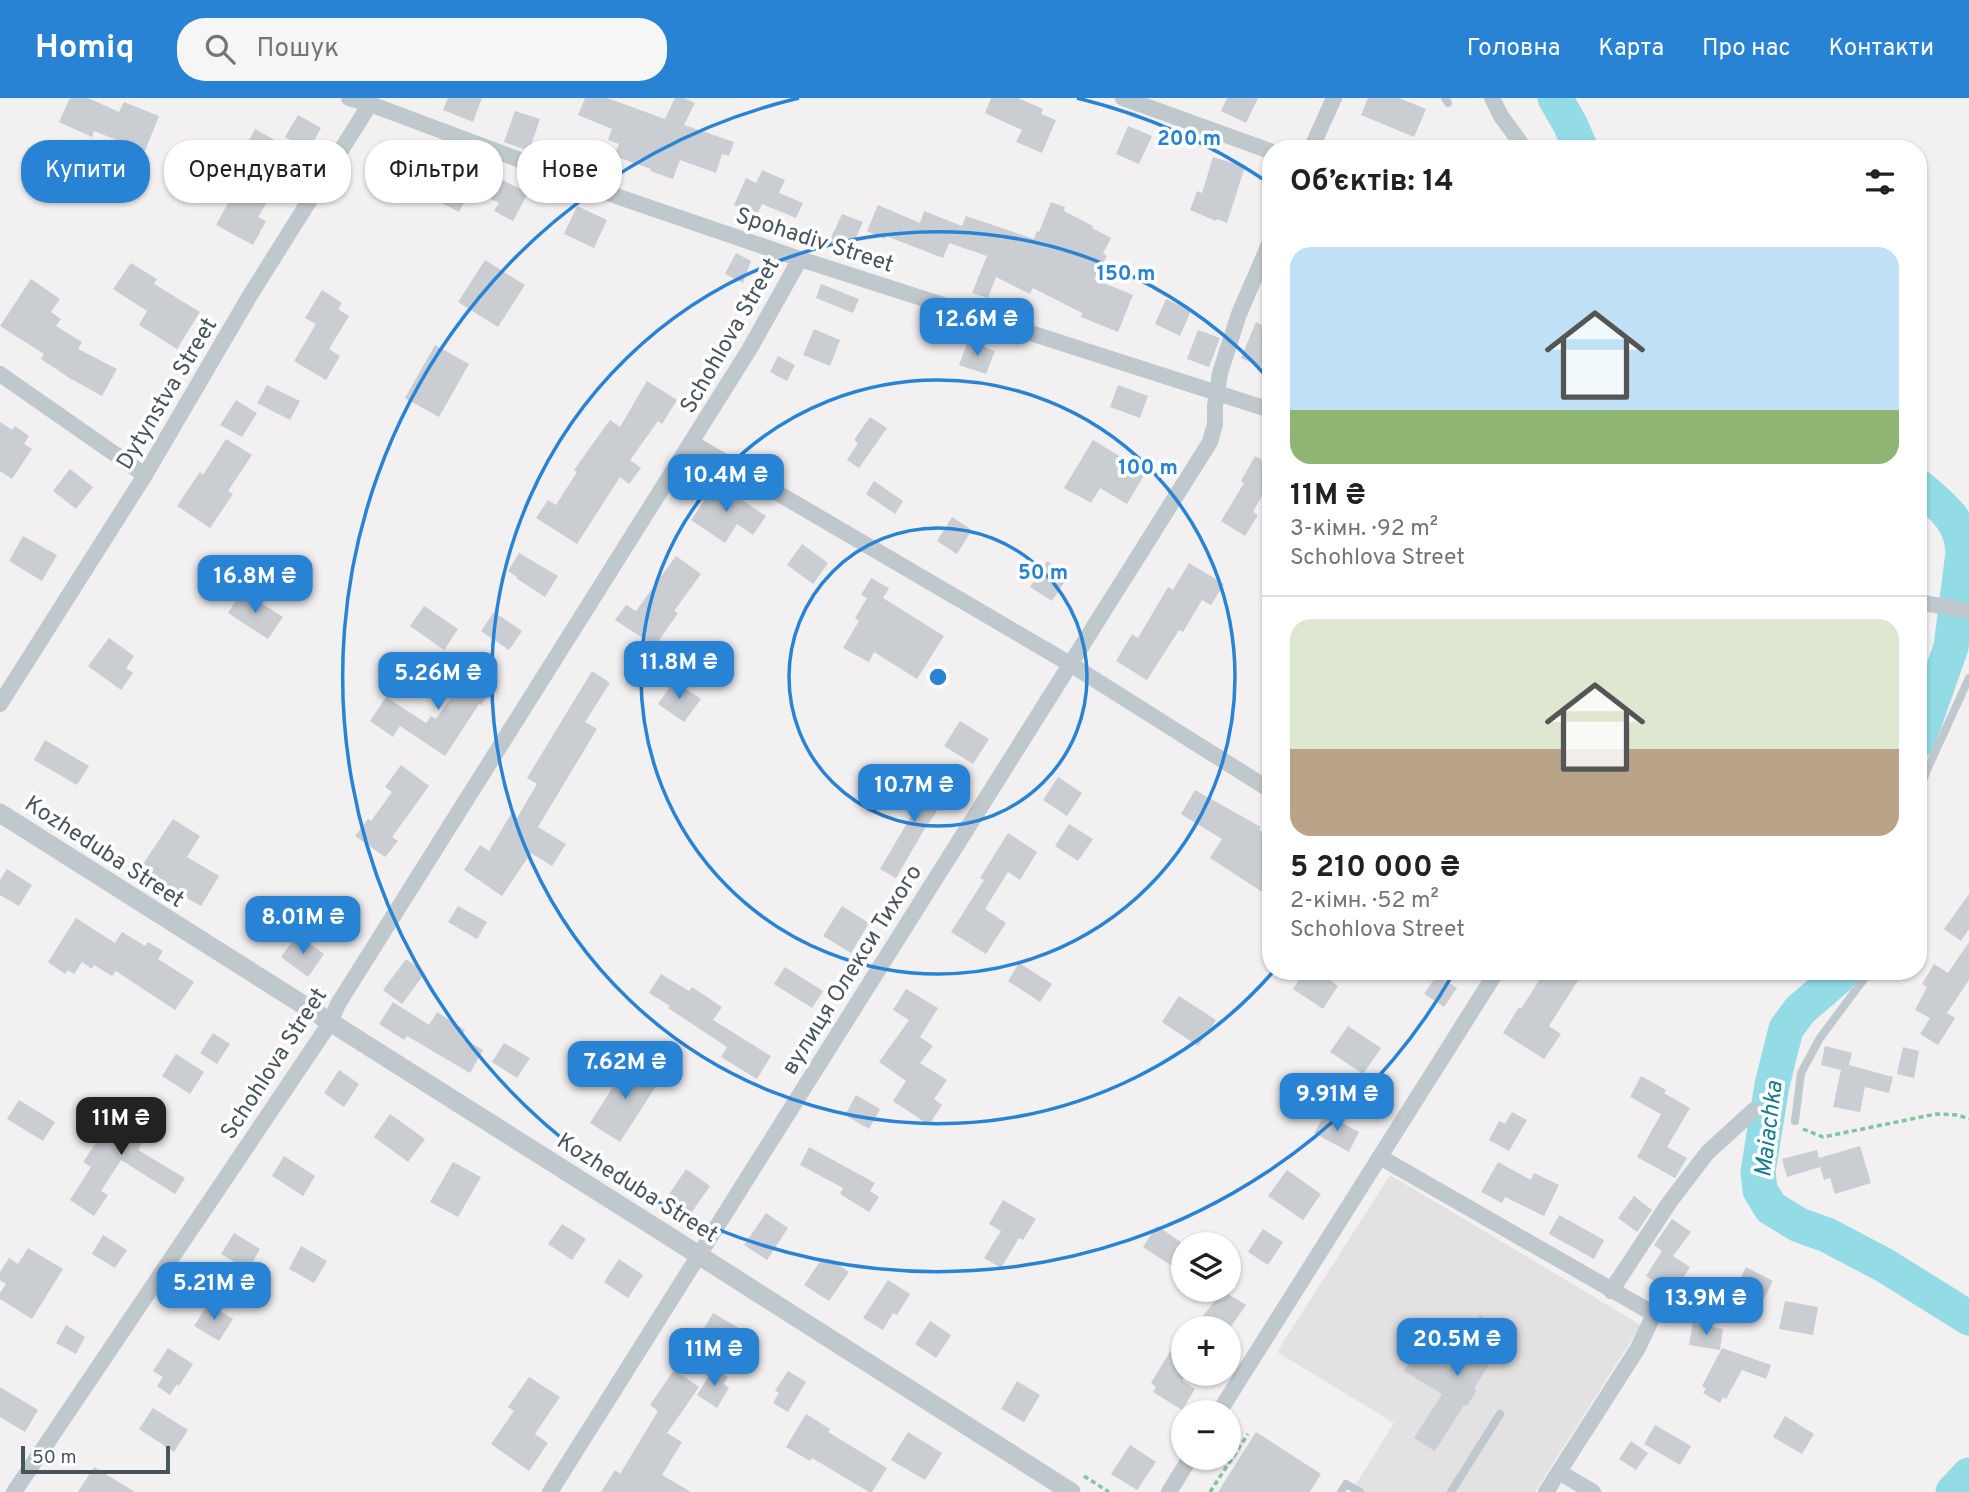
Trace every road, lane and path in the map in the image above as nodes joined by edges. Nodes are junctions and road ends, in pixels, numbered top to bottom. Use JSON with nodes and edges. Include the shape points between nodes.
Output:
{"nodes":[{"id":1,"x":349,"y":98,"type":"edge"},
{"id":2,"x":1123,"y":98,"type":"edge"},
{"id":3,"x":1334,"y":98,"type":"edge"},
{"id":4,"x":1492,"y":98,"type":"edge"},
{"id":5,"x":370,"y":104,"type":"junction"},
{"id":6,"x":1315,"y":140,"type":"edge"},
{"id":7,"x":1516,"y":140,"type":"edge"},
{"id":8,"x":1262,"y":148,"type":"edge"},
{"id":9,"x":800,"y":259,"type":"junction"},
{"id":10,"x":1262,"y":261,"type":"edge"},
{"id":11,"x":0,"y":373,"type":"edge"},
{"id":12,"x":1217,"y":394,"type":"junction"},
{"id":13,"x":1262,"y":408,"type":"edge"},
{"id":14,"x":692,"y":443,"type":"junction"},
{"id":15,"x":145,"y":475,"type":"junction"},
{"id":16,"x":1927,"y":603,"type":"edge"},
{"id":17,"x":1969,"y":611,"type":"edge"},
{"id":18,"x":1070,"y":664,"type":"junction"},
{"id":19,"x":1969,"y":678,"type":"edge"},
{"id":20,"x":0,"y":705,"type":"edge"},
{"id":21,"x":1927,"y":770,"type":"edge"},
{"id":22,"x":1262,"y":785,"type":"edge"},
{"id":23,"x":0,"y":813,"type":"edge"},
{"id":24,"x":1491,"y":980,"type":"edge"},
{"id":25,"x":1863,"y":980,"type":"edge"},
{"id":26,"x":330,"y":1023,"type":"junction"},
{"id":27,"x":1754,"y":1110,"type":"dead end"},
{"id":28,"x":1969,"y":1119,"type":"edge"},
{"id":29,"x":1795,"y":1121,"type":"joint"},
{"id":30,"x":1380,"y":1157,"type":"junction"},
{"id":31,"x":699,"y":1254,"type":"junction"},
{"id":32,"x":1611,"y":1291,"type":"junction"},
{"id":33,"x":1227,"y":1400,"type":"edge"},
{"id":34,"x":1500,"y":1414,"type":"dead end"},
{"id":35,"x":1248,"y":1434,"type":"dead end"},
{"id":36,"x":1183,"y":1470,"type":"edge"},
{"id":37,"x":1559,"y":1472,"type":"junction"},
{"id":38,"x":14,"y":1492,"type":"edge"},
{"id":39,"x":550,"y":1492,"type":"edge"},
{"id":40,"x":1071,"y":1492,"type":"edge"},
{"id":41,"x":1169,"y":1492,"type":"edge"},
{"id":42,"x":1210,"y":1492,"type":"edge"},
{"id":43,"x":1341,"y":1492,"type":"edge"},
{"id":44,"x":1360,"y":1492,"type":"edge"},
{"id":45,"x":1451,"y":1492,"type":"edge"},
{"id":46,"x":1546,"y":1492,"type":"edge"},
{"id":47,"x":1593,"y":1492,"type":"edge"}],
"edges":[{"from":1,"to":5,"type":"street","name":"Spohadiv Street"},
{"from":2,"to":8,"type":"street"},
{"from":3,"to":6,"type":"street"},
{"from":4,"to":7,"type":"street"},
{"from":5,"to":9,"type":"street","name":"Spohadiv Street"},
{"from":5,"to":15,"type":"street","name":"Dytynstva Street"},
{"from":9,"to":12,"type":"street","name":"Spohadiv Street"},
{"from":9,"to":14,"type":"street","name":"Schohlova Street"},
{"from":10,"to":12,"type":"street","name":"вулиця Олекси Тихого","via":[[1220,373]]},
{"from":11,"to":15,"type":"street"},
{"from":12,"to":13,"type":"street","name":"Spohadiv Street"},
{"from":12,"to":18,"type":"street","name":"вулиця Олекси Тихого","via":[[1210,442]]},
{"from":14,"to":18,"type":"street"},
{"from":14,"to":26,"type":"street","name":"Schohlova Street"},
{"from":15,"to":20,"type":"street","name":"Dytynstva Street"},
{"from":16,"to":17,"type":"street"},
{"from":18,"to":22,"type":"street"},
{"from":18,"to":31,"type":"street","name":"вулиця Олекси Тихого"},
{"from":19,"to":21,"type":"lane"},
{"from":23,"to":26,"type":"street","name":"Kozheduba Street"},
{"from":24,"to":30,"type":"street"},
{"from":25,"to":29,"type":"lane","via":[[1820,1038],[1801,1073]]},
{"from":26,"to":31,"type":"street","name":"Kozheduba Street"},
{"from":26,"to":38,"type":"street","name":"Schohlova Street"},
{"from":27,"to":32,"type":"street","via":[[1707,1153]]},
{"from":28,"to":29,"type":"path","via":[[1936,1114],[1823,1137],[1805,1131]]},
{"from":30,"to":32,"type":"street"},
{"from":30,"to":33,"type":"street"},
{"from":31,"to":39,"type":"street","name":"вулиця Олекси Тихого"},
{"from":31,"to":40,"type":"street","name":"Kozheduba Street"},
{"from":32,"to":37,"type":"street","via":[[1654,1314],[1638,1348]]},
{"from":34,"to":45,"type":"lane"},
{"from":35,"to":42,"type":"path"},
{"from":36,"to":41,"type":"street"},
{"from":37,"to":46,"type":"street"},
{"from":37,"to":47,"type":"street"},
{"from":43,"to":44,"type":"lane","via":[[1346,1484]]}]}
